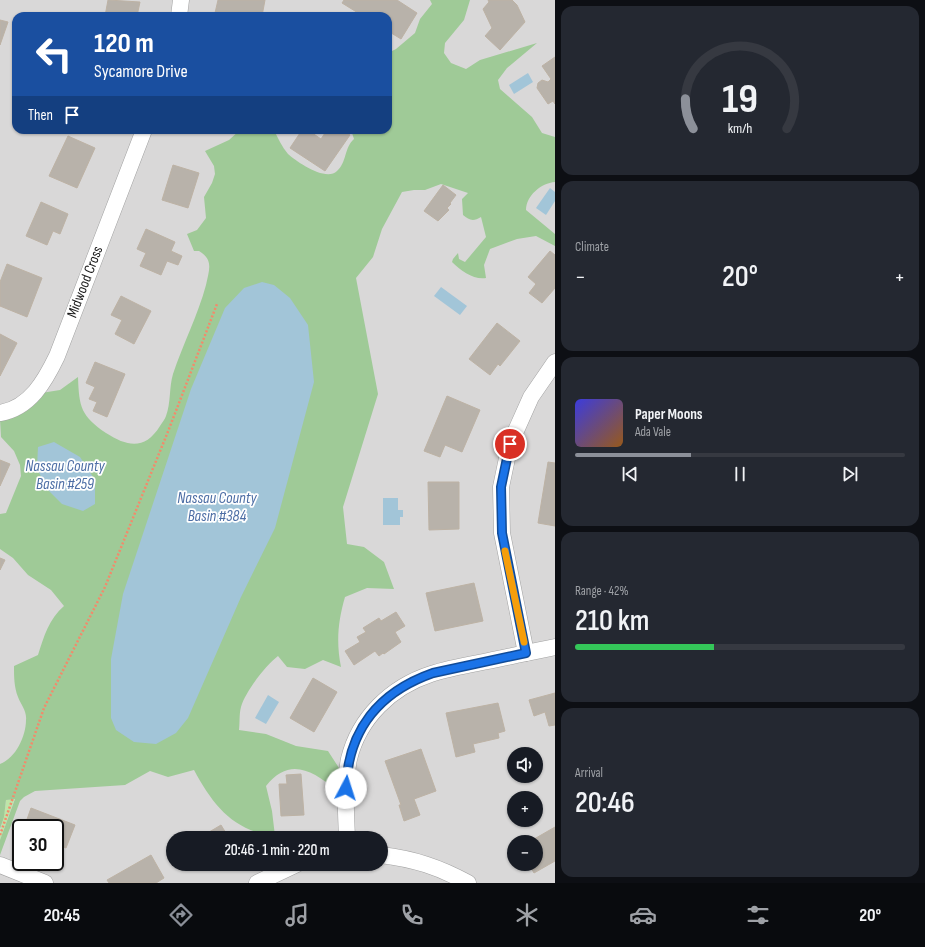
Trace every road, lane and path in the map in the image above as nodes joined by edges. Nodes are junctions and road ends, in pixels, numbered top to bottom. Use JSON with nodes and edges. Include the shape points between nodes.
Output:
{"nodes":[{"id":1,"x":181,"y":0,"type":"edge"},
{"id":2,"x":180,"y":12,"type":"edge"},
{"id":3,"x":142,"y":134,"type":"edge"},
{"id":4,"x":218,"y":304,"type":"dead end"},
{"id":5,"x":555,"y":362,"type":"edge"},
{"id":6,"x":0,"y":413,"type":"edge"},
{"id":7,"x":555,"y":646,"type":"edge"},
{"id":8,"x":526,"y":653,"type":"junction"},
{"id":9,"x":347,"y":831,"type":"edge"},
{"id":10,"x":0,"y":835,"type":"edge"},
{"id":11,"x":388,"y":856,"type":"edge"},
{"id":12,"x":0,"y":865,"type":"edge"},
{"id":13,"x":282,"y":871,"type":"edge"},
{"id":14,"x":45,"y":883,"type":"edge"},
{"id":15,"x":257,"y":883,"type":"edge"},
{"id":16,"x":468,"y":883,"type":"edge"}],
"edges":[{"from":1,"to":2,"type":"street"},
{"from":3,"to":6,"type":"street","name":"Midwood Cross","via":[[46,379],[25,402]]},
{"from":4,"to":10,"type":"path","via":[[105,587],[44,708]]},
{"from":5,"to":8,"type":"street","via":[[531,397],[510,444],[501,487],[502,533]]},
{"from":7,"to":8,"type":"street"},
{"from":8,"to":9,"type":"street","via":[[433,673],[406,684],[383,701],[363,724],[349,759]]},
{"from":11,"to":16,"type":"street","via":[[415,860]]},
{"from":12,"to":14,"type":"street"},
{"from":13,"to":15,"type":"street"}]}
